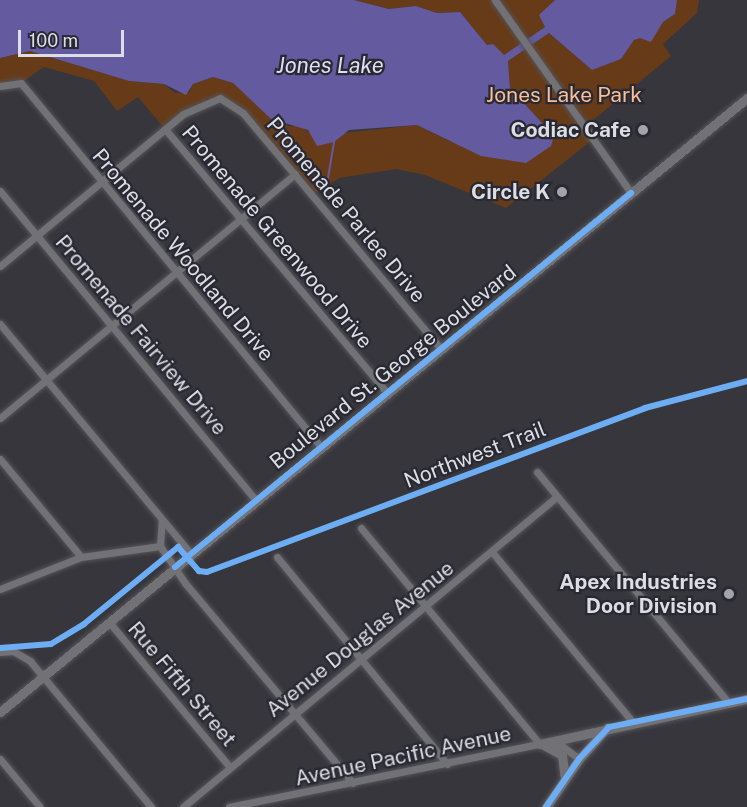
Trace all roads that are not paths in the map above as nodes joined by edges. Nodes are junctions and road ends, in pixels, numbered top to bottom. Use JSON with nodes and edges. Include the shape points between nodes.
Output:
{"nodes":[{"id":1,"x":495,"y":0,"type":"edge"},
{"id":2,"x":0,"y":86,"type":"edge"},
{"id":3,"x":747,"y":98,"type":"edge"},
{"id":4,"x":165,"y":129,"type":"junction"},
{"id":5,"x":295,"y":174,"type":"junction"},
{"id":6,"x":100,"y":182,"type":"junction"},
{"id":7,"x":0,"y":191,"type":"edge"},
{"id":8,"x":631,"y":193,"type":"junction"},
{"id":9,"x":240,"y":219,"type":"junction"},
{"id":10,"x":37,"y":235,"type":"junction"},
{"id":11,"x":0,"y":266,"type":"edge"},
{"id":12,"x":176,"y":271,"type":"junction"},
{"id":13,"x":0,"y":324,"type":"edge"},
{"id":14,"x":112,"y":326,"type":"junction"},
{"id":15,"x":441,"y":349,"type":"junction"},
{"id":16,"x":47,"y":381,"type":"junction"},
{"id":17,"x":387,"y":393,"type":"junction"},
{"id":18,"x":0,"y":418,"type":"edge"},
{"id":19,"x":321,"y":447,"type":"junction"},
{"id":20,"x":0,"y":459,"type":"edge"},
{"id":21,"x":537,"y":472,"type":"dead end"},
{"id":22,"x":557,"y":497,"type":"junction"},
{"id":23,"x":256,"y":501,"type":"junction"},
{"id":24,"x":160,"y":518,"type":"junction"},
{"id":25,"x":361,"y":528,"type":"dead end"},
{"id":26,"x":160,"y":546,"type":"junction"},
{"id":27,"x":492,"y":552,"type":"junction"},
{"id":28,"x":191,"y":554,"type":"junction"},
{"id":29,"x":81,"y":557,"type":"junction"},
{"id":30,"x":277,"y":557,"type":"dead end"},
{"id":31,"x":175,"y":567,"type":"junction"},
{"id":32,"x":0,"y":589,"type":"edge"},
{"id":33,"x":427,"y":607,"type":"junction"},
{"id":34,"x":109,"y":622,"type":"junction"},
{"id":35,"x":0,"y":652,"type":"edge"},
{"id":36,"x":361,"y":660,"type":"junction"},
{"id":37,"x":42,"y":676,"type":"junction"},
{"id":38,"x":747,"y":699,"type":"edge"},
{"id":39,"x":729,"y":703,"type":"junction"},
{"id":40,"x":0,"y":712,"type":"edge"},
{"id":41,"x":295,"y":713,"type":"junction"},
{"id":42,"x":632,"y":721,"type":"junction"},
{"id":43,"x":609,"y":727,"type":"junction"},
{"id":44,"x":540,"y":744,"type":"junction"},
{"id":45,"x":0,"y":759,"type":"edge"},
{"id":46,"x":579,"y":759,"type":"junction"},
{"id":47,"x":447,"y":764,"type":"junction"},
{"id":48,"x":230,"y":767,"type":"junction"},
{"id":49,"x":566,"y":779,"type":"junction"},
{"id":50,"x":353,"y":783,"type":"junction"},
{"id":51,"x":40,"y":807,"type":"edge"},
{"id":52,"x":151,"y":807,"type":"edge"},
{"id":53,"x":183,"y":807,"type":"edge"},
{"id":54,"x":229,"y":807,"type":"edge"},
{"id":55,"x":546,"y":807,"type":"edge"}],
"edges":[{"from":1,"to":8,"type":"street"},
{"from":2,"to":6,"type":"street","name":"Promenade Woodland Drive","via":[[21,83]]},
{"from":3,"to":8,"type":"main road","name":"Boulevard St. George Boulevard"},
{"from":4,"to":5,"type":"street","name":"Promenade Parlee Drive","via":[[183,114],[220,98],[243,113]]},
{"from":4,"to":6,"type":"street"},
{"from":4,"to":9,"type":"street","name":"Promenade Greenwood Drive"},
{"from":5,"to":9,"type":"street"},
{"from":5,"to":15,"type":"street","name":"Promenade Parlee Drive"},
{"from":6,"to":10,"type":"street"},
{"from":6,"to":12,"type":"street","name":"Promenade Woodland Drive"},
{"from":7,"to":10,"type":"street","name":"Promenade Fairview Drive"},
{"from":8,"to":15,"type":"main road","name":"Boulevard St. George Boulevard"},
{"from":9,"to":12,"type":"street"},
{"from":9,"to":17,"type":"street","name":"Promenade Greenwood Drive"},
{"from":10,"to":11,"type":"street"},
{"from":10,"to":14,"type":"street","name":"Promenade Fairview Drive"},
{"from":12,"to":14,"type":"street"},
{"from":12,"to":19,"type":"street","name":"Promenade Woodland Drive"},
{"from":13,"to":16,"type":"street"},
{"from":14,"to":16,"type":"street"},
{"from":14,"to":23,"type":"street","name":"Promenade Fairview Drive"},
{"from":15,"to":17,"type":"main road","name":"Boulevard St. George Boulevard"},
{"from":16,"to":18,"type":"street"},
{"from":16,"to":24,"type":"street"},
{"from":17,"to":19,"type":"main road","name":"Boulevard St. George Boulevard"},
{"from":19,"to":23,"type":"main road","name":"Boulevard St. George Boulevard"},
{"from":20,"to":29,"type":"street"},
{"from":21,"to":22,"type":"street"},
{"from":22,"to":27,"type":"street","name":"Avenue Douglas Avenue"},
{"from":22,"to":39,"type":"street"},
{"from":23,"to":28,"type":"main road","name":"Boulevard St. George Boulevard"},
{"from":24,"to":26,"type":"street"},
{"from":24,"to":28,"type":"street"},
{"from":25,"to":33,"type":"street"},
{"from":26,"to":29,"type":"street"},
{"from":26,"to":31,"type":"street"},
{"from":27,"to":33,"type":"street","name":"Avenue Douglas Avenue"},
{"from":27,"to":42,"type":"street"},
{"from":28,"to":31,"type":"main road","name":"Boulevard St. George Boulevard"},
{"from":29,"to":32,"type":"street"},
{"from":30,"to":36,"type":"street"},
{"from":31,"to":34,"type":"main road","name":"Boulevard St. George Boulevard"},
{"from":31,"to":41,"type":"street"},
{"from":33,"to":36,"type":"street","name":"Avenue Douglas Avenue"},
{"from":33,"to":44,"type":"street"},
{"from":34,"to":37,"type":"main road","name":"Boulevard St. George Boulevard"},
{"from":34,"to":48,"type":"street","name":"Rue Fifth Street"},
{"from":35,"to":37,"type":"street","via":[[22,655]]},
{"from":36,"to":41,"type":"street","name":"Avenue Douglas Avenue"},
{"from":36,"to":47,"type":"street"},
{"from":37,"to":40,"type":"main road","name":"Boulevard St. George Boulevard"},
{"from":37,"to":52,"type":"street"},
{"from":38,"to":39,"type":"main road"},
{"from":39,"to":42,"type":"main road"},
{"from":41,"to":48,"type":"street","name":"Avenue Douglas Avenue"},
{"from":41,"to":50,"type":"street"},
{"from":42,"to":43,"type":"main road"},
{"from":43,"to":44,"type":"main road"},
{"from":43,"to":46,"type":"main road"},
{"from":44,"to":46,"type":"street","name":"Avenue Pacific Avenue","via":[[562,746]]},
{"from":44,"to":47,"type":"street","name":"Avenue Pacific Avenue"},
{"from":44,"to":49,"type":"main road","via":[[562,755]]},
{"from":45,"to":51,"type":"street"},
{"from":46,"to":49,"type":"main road"},
{"from":47,"to":50,"type":"street","name":"Avenue Pacific Avenue"},
{"from":48,"to":53,"type":"street","name":"Avenue Douglas Avenue"},
{"from":49,"to":55,"type":"main road"},
{"from":50,"to":54,"type":"street","name":"Avenue Pacific Avenue"}]}
